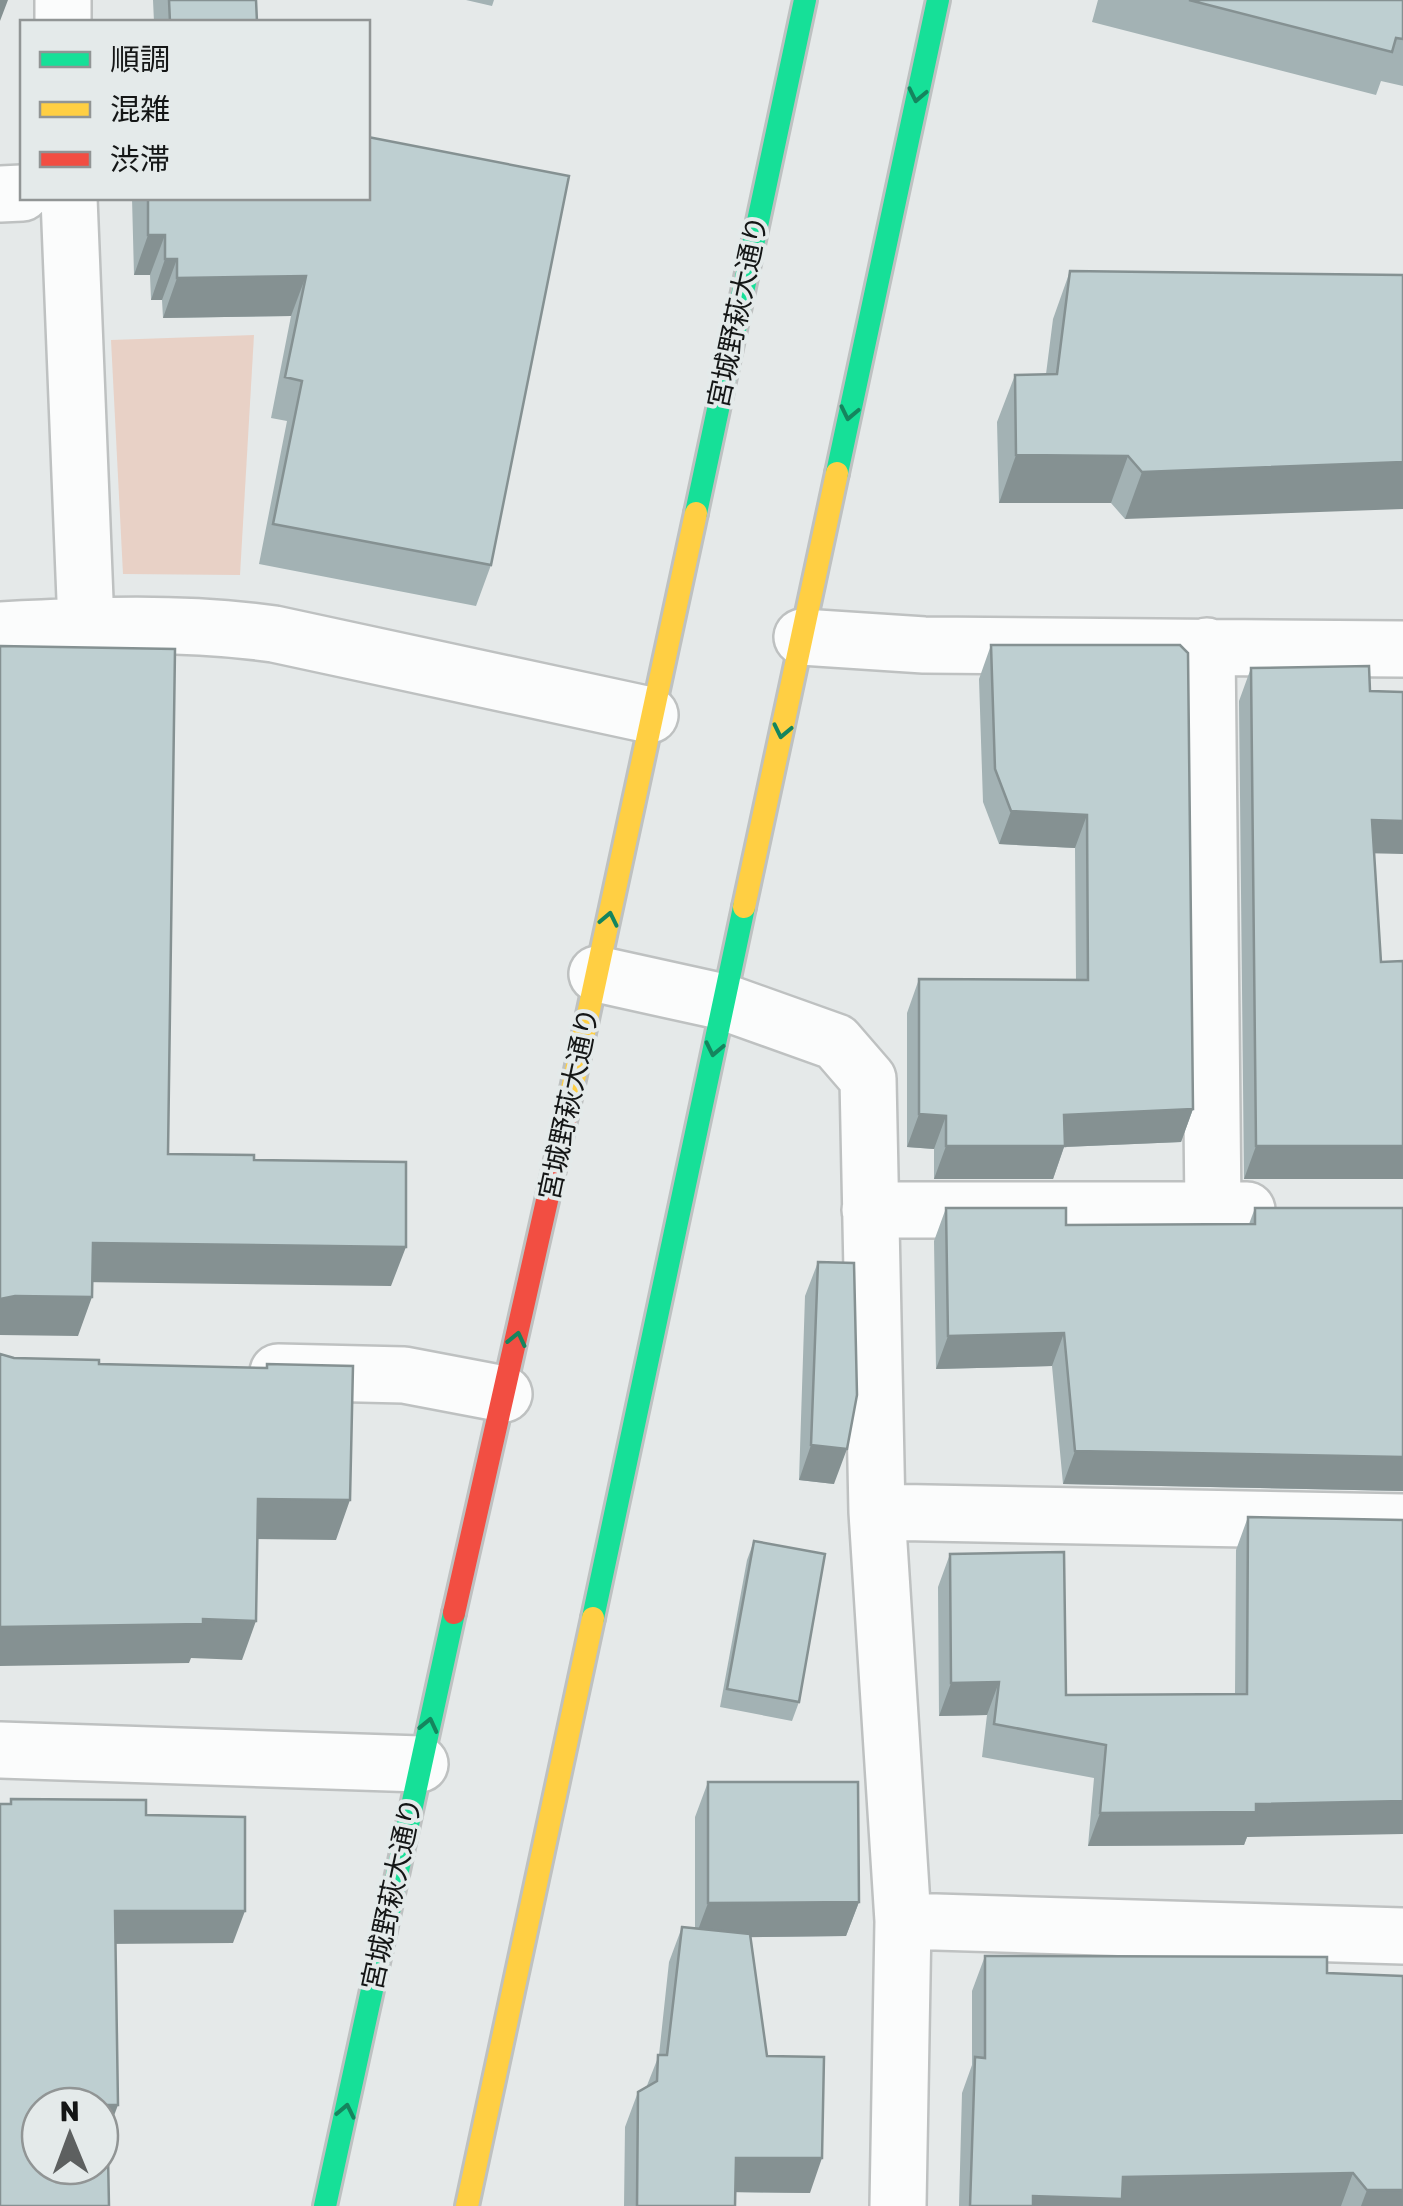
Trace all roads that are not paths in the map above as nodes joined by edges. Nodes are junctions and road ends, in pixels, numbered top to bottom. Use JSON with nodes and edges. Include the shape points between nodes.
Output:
{"nodes":[{"id":1,"x":805,"y":0,"type":"edge"},
{"id":2,"x":938,"y":0,"type":"edge"},
{"id":3,"x":69,"y":200,"type":"edge"},
{"id":4,"x":86,"y":625,"type":"junction"},
{"id":5,"x":0,"y":630,"type":"edge"},
{"id":6,"x":802,"y":637,"type":"junction"},
{"id":7,"x":1207,"y":646,"type":"junction"},
{"id":8,"x":1403,"y":649,"type":"edge"},
{"id":9,"x":650,"y":715,"type":"junction"},
{"id":10,"x":598,"y":974,"type":"junction"},
{"id":11,"x":724,"y":1002,"type":"junction"},
{"id":12,"x":870,"y":1210,"type":"junction"},
{"id":13,"x":1213,"y":1210,"type":"junction"},
{"id":14,"x":1289,"y":1210,"type":"edge"},
{"id":15,"x":230,"y":1371,"type":"edge"},
{"id":16,"x":504,"y":1394,"type":"junction"},
{"id":17,"x":877,"y":1512,"type":"junction"},
{"id":18,"x":1403,"y":1522,"type":"edge"},
{"id":19,"x":0,"y":1750,"type":"edge"},
{"id":20,"x":420,"y":1764,"type":"junction"},
{"id":21,"x":903,"y":1920,"type":"junction"},
{"id":22,"x":1403,"y":1936,"type":"edge"},
{"id":23,"x":325,"y":2206,"type":"edge"},
{"id":24,"x":467,"y":2206,"type":"edge"},
{"id":25,"x":898,"y":2206,"type":"edge"}],
"edges":[{"from":1,"to":9,"type":"street","name":"宮城野萩大通り"},
{"from":2,"to":6,"type":"street","one_way":true},
{"from":3,"to":4,"type":"street"},
{"from":4,"to":5,"type":"street"},
{"from":4,"to":9,"type":"street","via":[[179,624],[274,634]]},
{"from":6,"to":7,"type":"street","via":[[924,645]]},
{"from":6,"to":11,"type":"street","one_way":true},
{"from":7,"to":8,"type":"street"},
{"from":7,"to":13,"type":"street"},
{"from":10,"to":9,"type":"street","name":"宮城野萩大通り","one_way":true},
{"from":10,"to":11,"type":"street"},
{"from":16,"to":10,"type":"street","name":"宮城野萩大通り","one_way":true},
{"from":11,"to":12,"type":"street","via":[[836,1042],[868,1079]]},
{"from":11,"to":24,"type":"street","one_way":true},
{"from":12,"to":13,"type":"street"},
{"from":12,"to":17,"type":"street"},
{"from":13,"to":14,"type":"street"},
{"from":15,"to":16,"type":"street","via":[[404,1375]]},
{"from":20,"to":16,"type":"street","name":"宮城野萩大通り","one_way":true},
{"from":17,"to":18,"type":"street"},
{"from":17,"to":21,"type":"street"},
{"from":19,"to":20,"type":"street"},
{"from":23,"to":20,"type":"street","name":"宮城野萩大通り","one_way":true},
{"from":21,"to":22,"type":"street"},
{"from":21,"to":25,"type":"street"}]}
